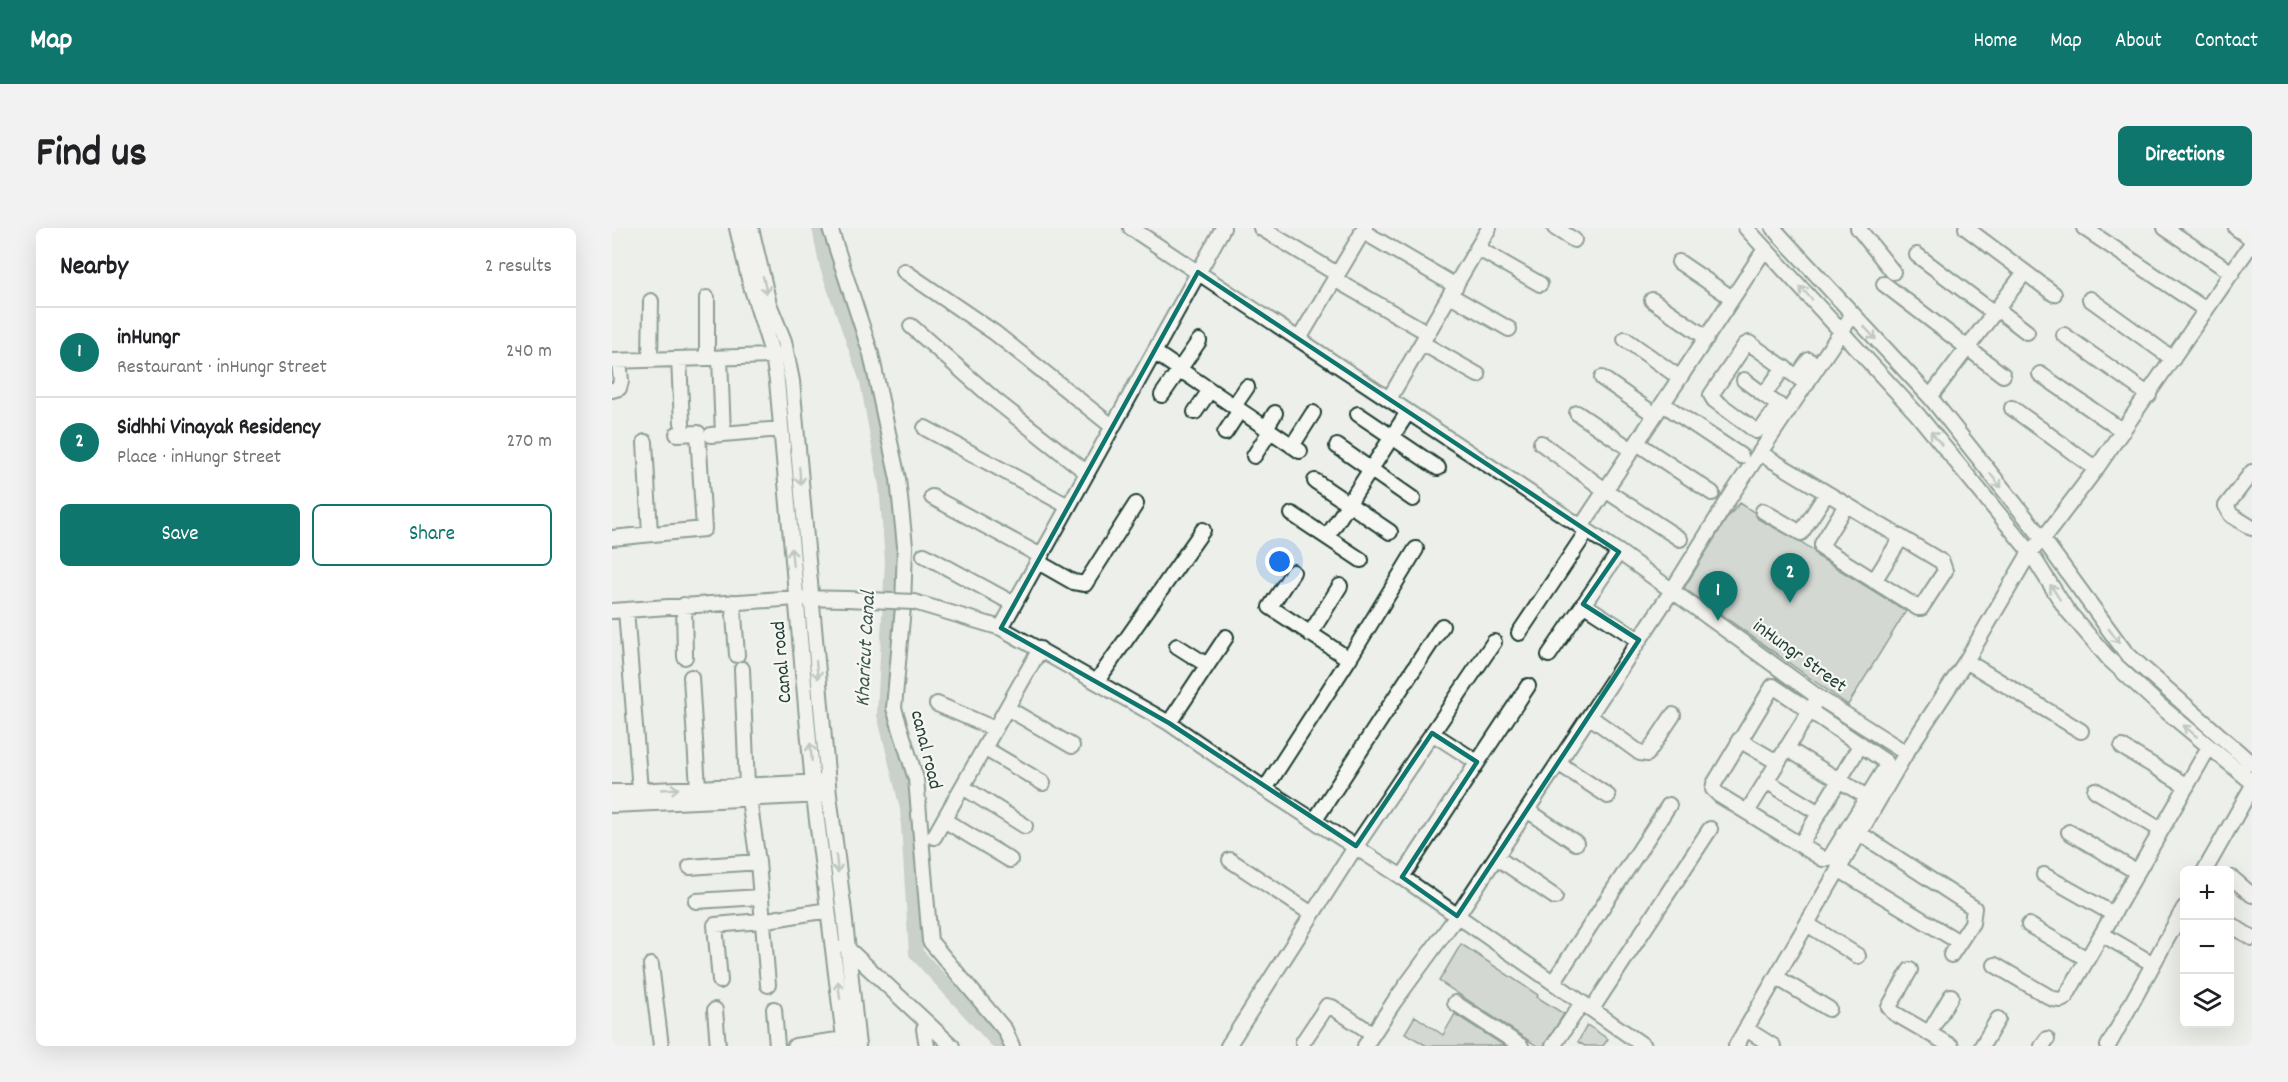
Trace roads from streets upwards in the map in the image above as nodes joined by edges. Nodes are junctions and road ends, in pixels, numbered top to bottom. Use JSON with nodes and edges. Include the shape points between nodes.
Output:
{"nodes":[{"id":1,"x":737,"y":228,"type":"edge"},
{"id":2,"x":752,"y":228,"type":"edge"},
{"id":3,"x":830,"y":228,"type":"edge"},
{"id":4,"x":1131,"y":228,"type":"edge"},
{"id":5,"x":1223,"y":228,"type":"edge"},
{"id":6,"x":1261,"y":228,"type":"edge"},
{"id":7,"x":1472,"y":228,"type":"edge"},
{"id":8,"x":1555,"y":228,"type":"edge"},
{"id":9,"x":1746,"y":228,"type":"edge"},
{"id":10,"x":1773,"y":228,"type":"edge"},
{"id":11,"x":1858,"y":228,"type":"edge"},
{"id":12,"x":1966,"y":228,"type":"edge"},
{"id":13,"x":2084,"y":228,"type":"edge"},
{"id":14,"x":2165,"y":228,"type":"edge"},
{"id":15,"x":2236,"y":228,"type":"edge"},
{"id":16,"x":1364,"y":230,"type":"edge"},
{"id":17,"x":1487,"y":232,"type":"edge"},
{"id":18,"x":1574,"y":240,"type":"dead end"},
{"id":19,"x":2252,"y":241,"type":"edge"},
{"id":20,"x":1477,"y":248,"type":"junction"},
{"id":21,"x":1765,"y":249,"type":"junction"},
{"id":22,"x":1917,"y":255,"type":"dead end"},
{"id":23,"x":1679,"y":262,"type":"dead end"},
{"id":24,"x":904,"y":272,"type":"dead end"},
{"id":25,"x":1198,"y":272,"type":"junction"},
{"id":26,"x":1893,"y":272,"type":"dead end"},
{"id":27,"x":2025,"y":272,"type":"junction"},
{"id":28,"x":2232,"y":273,"type":"junction"},
{"id":29,"x":1335,"y":276,"type":"junction"},
{"id":30,"x":1540,"y":284,"type":"dead end"},
{"id":31,"x":1884,"y":284,"type":"dead end"},
{"id":32,"x":1453,"y":290,"type":"junction"},
{"id":33,"x":2054,"y":294,"type":"dead end"},
{"id":34,"x":707,"y":298,"type":"dead end"},
{"id":35,"x":1732,"y":298,"type":"junction"},
{"id":36,"x":2090,"y":299,"type":"dead end"},
{"id":37,"x":1652,"y":300,"type":"dead end"},
{"id":38,"x":651,"y":301,"type":"dead end"},
{"id":39,"x":2206,"y":310,"type":"junction"},
{"id":40,"x":1996,"y":311,"type":"junction"},
{"id":41,"x":1853,"y":314,"type":"junction"},
{"id":42,"x":911,"y":326,"type":"dead end"},
{"id":43,"x":1509,"y":329,"type":"dead end"},
{"id":44,"x":1841,"y":330,"type":"junction"},
{"id":45,"x":2027,"y":332,"type":"dead end"},
{"id":46,"x":2064,"y":335,"type":"dead end"},
{"id":47,"x":1425,"y":338,"type":"junction"},
{"id":48,"x":1707,"y":338,"type":"junction"},
{"id":49,"x":1299,"y":339,"type":"junction"},
{"id":50,"x":1625,"y":339,"type":"dead end"},
{"id":51,"x":1199,"y":341,"type":"dead end"},
{"id":52,"x":1968,"y":348,"type":"junction"},
{"id":53,"x":1154,"y":352,"type":"junction"},
{"id":54,"x":773,"y":356,"type":"junction"},
{"id":55,"x":713,"y":358,"type":"junction"},
{"id":56,"x":680,"y":359,"type":"junction"},
{"id":57,"x":2173,"y":359,"type":"junction"},
{"id":58,"x":650,"y":360,"type":"junction"},
{"id":59,"x":1809,"y":360,"type":"dead end"},
{"id":60,"x":616,"y":361,"type":"edge"},
{"id":61,"x":1784,"y":367,"type":"junction"},
{"id":62,"x":1179,"y":369,"type":"junction"},
{"id":63,"x":2040,"y":374,"type":"dead end"},
{"id":64,"x":1478,"y":375,"type":"dead end"},
{"id":65,"x":2003,"y":375,"type":"dead end"},
{"id":66,"x":1602,"y":378,"type":"dead end"},
{"id":67,"x":1680,"y":378,"type":"junction"},
{"id":68,"x":1802,"y":380,"type":"junction"},
{"id":69,"x":1744,"y":381,"type":"dead end"},
{"id":70,"x":1247,"y":387,"type":"dead end"},
{"id":71,"x":612,"y":390,"type":"edge"},
{"id":72,"x":1210,"y":390,"type":"junction"},
{"id":73,"x":1162,"y":395,"type":"dead end"},
{"id":74,"x":1764,"y":395,"type":"junction"},
{"id":75,"x":2149,"y":395,"type":"junction"},
{"id":76,"x":1930,"y":397,"type":"junction"},
{"id":77,"x":1389,"y":399,"type":"junction"},
{"id":78,"x":1237,"y":408,"type":"junction"},
{"id":79,"x":1784,"y":408,"type":"junction"},
{"id":80,"x":2012,"y":408,"type":"dead end"},
{"id":81,"x":1659,"y":410,"type":"junction"},
{"id":82,"x":1195,"y":412,"type":"dead end"},
{"id":83,"x":1275,"y":412,"type":"dead end"},
{"id":84,"x":1408,"y":412,"type":"junction"},
{"id":85,"x":1313,"y":413,"type":"dead end"},
{"id":86,"x":1577,"y":413,"type":"dead end"},
{"id":87,"x":1358,"y":414,"type":"dead end"},
{"id":88,"x":1113,"y":427,"type":"junction"},
{"id":89,"x":925,"y":428,"type":"dead end"},
{"id":90,"x":781,"y":429,"type":"junction"},
{"id":91,"x":1268,"y":429,"type":"junction"},
{"id":92,"x":2123,"y":431,"type":"junction"},
{"id":93,"x":1225,"y":433,"type":"dead end"},
{"id":94,"x":1392,"y":437,"type":"junction"},
{"id":95,"x":645,"y":442,"type":"dead end"},
{"id":96,"x":1541,"y":443,"type":"dead end"},
{"id":97,"x":1337,"y":446,"type":"dead end"},
{"id":98,"x":1634,"y":446,"type":"junction"},
{"id":99,"x":1760,"y":453,"type":"junction"},
{"id":100,"x":1254,"y":456,"type":"dead end"},
{"id":101,"x":1741,"y":456,"type":"dead end"},
{"id":102,"x":1438,"y":468,"type":"dead end"},
{"id":103,"x":2096,"y":469,"type":"junction"},
{"id":104,"x":1371,"y":470,"type":"junction"},
{"id":105,"x":1086,"y":472,"type":"junction"},
{"id":106,"x":2252,"y":472,"type":"edge"},
{"id":107,"x":1315,"y":481,"type":"dead end"},
{"id":108,"x":1605,"y":490,"type":"junction"},
{"id":109,"x":1712,"y":493,"type":"dead end"},
{"id":110,"x":1827,"y":493,"type":"junction"},
{"id":111,"x":932,"y":497,"type":"dead end"},
{"id":112,"x":1413,"y":499,"type":"dead end"},
{"id":113,"x":1136,"y":504,"type":"dead end"},
{"id":114,"x":1349,"y":504,"type":"junction"},
{"id":115,"x":1846,"y":504,"type":"junction"},
{"id":116,"x":1068,"y":506,"type":"junction"},
{"id":117,"x":1763,"y":511,"type":"dead end"},
{"id":118,"x":1292,"y":514,"type":"dead end"},
{"id":119,"x":2252,"y":528,"type":"edge"},
{"id":120,"x":1584,"y":529,"type":"junction"},
{"id":121,"x":1203,"y":530,"type":"dead end"},
{"id":122,"x":1390,"y":531,"type":"dead end"},
{"id":123,"x":650,"y":534,"type":"junction"},
{"id":124,"x":1327,"y":537,"type":"junction"},
{"id":125,"x":612,"y":538,"type":"edge"},
{"id":126,"x":1901,"y":538,"type":"junction"},
{"id":127,"x":1680,"y":539,"type":"dead end"},
{"id":128,"x":2043,"y":539,"type":"junction"},
{"id":129,"x":1416,"y":549,"type":"dead end"},
{"id":130,"x":1619,"y":552,"type":"junction"},
{"id":131,"x":2030,"y":552,"type":"junction"},
{"id":132,"x":924,"y":555,"type":"dead end"},
{"id":133,"x":1039,"y":559,"type":"junction"},
{"id":134,"x":1361,"y":560,"type":"dead end"},
{"id":135,"x":1293,"y":572,"type":"dead end"},
{"id":136,"x":1874,"y":581,"type":"junction"},
{"id":137,"x":1340,"y":586,"type":"dead end"},
{"id":138,"x":1672,"y":589,"type":"junction"},
{"id":139,"x":803,"y":598,"type":"junction"},
{"id":140,"x":733,"y":602,"type":"junction"},
{"id":141,"x":1014,"y":604,"type":"junction"},
{"id":142,"x":1583,"y":604,"type":"junction"},
{"id":143,"x":684,"y":605,"type":"junction"},
{"id":144,"x":626,"y":610,"type":"junction"},
{"id":145,"x":612,"y":611,"type":"edge"},
{"id":146,"x":1442,"y":626,"type":"dead end"},
{"id":147,"x":1001,"y":628,"type":"junction"},
{"id":148,"x":1519,"y":633,"type":"dead end"},
{"id":149,"x":1310,"y":634,"type":"junction"},
{"id":150,"x":1226,"y":637,"type":"dead end"},
{"id":151,"x":1639,"y":640,"type":"junction"},
{"id":152,"x":1494,"y":642,"type":"dead end"},
{"id":153,"x":1177,"y":646,"type":"dead end"},
{"id":154,"x":1040,"y":649,"type":"junction"},
{"id":155,"x":737,"y":655,"type":"dead end"},
{"id":156,"x":1549,"y":655,"type":"dead end"},
{"id":157,"x":685,"y":657,"type":"dead end"},
{"id":158,"x":1349,"y":659,"type":"junction"},
{"id":159,"x":1966,"y":661,"type":"junction"},
{"id":160,"x":1207,"y":665,"type":"junction"},
{"id":161,"x":742,"y":669,"type":"dead end"},
{"id":162,"x":691,"y":676,"type":"dead end"},
{"id":163,"x":1097,"y":681,"type":"junction"},
{"id":164,"x":1528,"y":686,"type":"dead end"},
{"id":165,"x":1818,"y":697,"type":"junction"},
{"id":166,"x":937,"y":704,"type":"dead end"},
{"id":167,"x":1007,"y":708,"type":"junction"},
{"id":168,"x":1810,"y":710,"type":"junction"},
{"id":169,"x":1674,"y":715,"type":"dead end"},
{"id":170,"x":1589,"y":716,"type":"junction"},
{"id":171,"x":1169,"y":723,"type":"junction"},
{"id":172,"x":995,"y":729,"type":"junction"},
{"id":173,"x":2081,"y":731,"type":"dead end"},
{"id":174,"x":1432,"y":733,"type":"junction"},
{"id":175,"x":1740,"y":740,"type":"junction"},
{"id":176,"x":1861,"y":744,"type":"junction"},
{"id":177,"x":1072,"y":746,"type":"dead end"},
{"id":178,"x":2122,"y":747,"type":"dead end"},
{"id":179,"x":2209,"y":747,"type":"junction"},
{"id":180,"x":984,"y":748,"type":"junction"},
{"id":181,"x":1786,"y":748,"type":"junction"},
{"id":182,"x":1906,"y":753,"type":"junction"},
{"id":183,"x":1477,"y":762,"type":"junction"},
{"id":184,"x":1777,"y":762,"type":"junction"},
{"id":185,"x":1558,"y":763,"type":"junction"},
{"id":186,"x":2252,"y":764,"type":"edge"},
{"id":187,"x":1839,"y":780,"type":"junction"},
{"id":188,"x":1766,"y":781,"type":"junction"},
{"id":189,"x":2252,"y":782,"type":"edge"},
{"id":190,"x":1043,"y":783,"type":"dead end"},
{"id":191,"x":2187,"y":786,"type":"junction"},
{"id":192,"x":963,"y":787,"type":"junction"},
{"id":193,"x":2252,"y":787,"type":"edge"},
{"id":194,"x":698,"y":788,"type":"junction"},
{"id":195,"x":821,"y":789,"type":"junction"},
{"id":196,"x":1265,"y":789,"type":"junction"},
{"id":197,"x":2094,"y":790,"type":"dead end"},
{"id":198,"x":639,"y":791,"type":"junction"},
{"id":199,"x":612,"y":792,"type":"edge"},
{"id":200,"x":748,"y":792,"type":"junction"},
{"id":201,"x":1608,"y":796,"type":"dead end"},
{"id":202,"x":1868,"y":797,"type":"junction"},
{"id":203,"x":612,"y":805,"type":"edge"},
{"id":204,"x":1669,"y":805,"type":"dead end"},
{"id":205,"x":1527,"y":810,"type":"junction"},
{"id":206,"x":1747,"y":812,"type":"junction"},
{"id":207,"x":1819,"y":813,"type":"junction"},
{"id":208,"x":944,"y":820,"type":"junction"},
{"id":209,"x":1315,"y":820,"type":"junction"},
{"id":210,"x":1025,"y":826,"type":"dead end"},
{"id":211,"x":1710,"y":829,"type":"dead end"},
{"id":212,"x":2161,"y":830,"type":"junction"},
{"id":213,"x":2069,"y":832,"type":"dead end"},
{"id":214,"x":1859,"y":833,"type":"junction"},
{"id":215,"x":934,"y":837,"type":"dead end"},
{"id":216,"x":1576,"y":843,"type":"dead end"},
{"id":217,"x":1800,"y":845,"type":"junction"},
{"id":218,"x":1356,"y":846,"type":"junction"},
{"id":219,"x":1496,"y":857,"type":"junction"},
{"id":220,"x":1010,"y":860,"type":"dead end"},
{"id":221,"x":1230,"y":861,"type":"dead end"},
{"id":222,"x":758,"y":862,"type":"junction"},
{"id":223,"x":2207,"y":866,"type":"edge"},
{"id":224,"x":690,"y":867,"type":"dead end"},
{"id":225,"x":1838,"y":869,"type":"junction"},
{"id":226,"x":2137,"y":872,"type":"junction"},
{"id":227,"x":2044,"y":875,"type":"dead end"},
{"id":228,"x":1402,"y":877,"type":"junction"},
{"id":229,"x":2234,"y":880,"type":"edge"},
{"id":230,"x":2252,"y":895,"type":"edge"},
{"id":231,"x":760,"y":897,"type":"junction"},
{"id":232,"x":1555,"y":897,"type":"dead end"},
{"id":233,"x":696,"y":901,"type":"dead end"},
{"id":234,"x":828,"y":910,"type":"junction"},
{"id":235,"x":1312,"y":914,"type":"junction"},
{"id":236,"x":2113,"y":914,"type":"junction"},
{"id":237,"x":2180,"y":915,"type":"edge"},
{"id":238,"x":1457,"y":916,"type":"junction"},
{"id":239,"x":761,"y":921,"type":"junction"},
{"id":240,"x":1807,"y":924,"type":"junction"},
{"id":241,"x":2029,"y":925,"type":"dead end"},
{"id":242,"x":2234,"y":927,"type":"edge"},
{"id":243,"x":2102,"y":934,"type":"junction"},
{"id":244,"x":833,"y":935,"type":"junction"},
{"id":245,"x":2252,"y":938,"type":"edge"},
{"id":246,"x":1959,"y":942,"type":"junction"},
{"id":247,"x":848,"y":949,"type":"junction"},
{"id":248,"x":1951,"y":955,"type":"dead end"},
{"id":249,"x":1858,"y":956,"type":"dead end"},
{"id":250,"x":2087,"y":959,"type":"junction"},
{"id":251,"x":2154,"y":964,"type":"junction"},
{"id":252,"x":651,"y":965,"type":"dead end"},
{"id":253,"x":1995,"y":965,"type":"dead end"},
{"id":254,"x":1910,"y":970,"type":"dead end"},
{"id":255,"x":1776,"y":977,"type":"junction"},
{"id":256,"x":720,"y":981,"type":"dead end"},
{"id":257,"x":1554,"y":981,"type":"junction"},
{"id":258,"x":768,"y":985,"type":"dead end"},
{"id":259,"x":1951,"y":996,"type":"dead end"},
{"id":260,"x":1455,"y":1003,"type":"dead end"},
{"id":261,"x":1587,"y":1006,"type":"junction"},
{"id":262,"x":774,"y":1009,"type":"dead end"},
{"id":263,"x":1829,"y":1009,"type":"dead end"},
{"id":264,"x":715,"y":1010,"type":"dead end"},
{"id":265,"x":1998,"y":1019,"type":"dead end"},
{"id":266,"x":924,"y":1029,"type":"dead end"},
{"id":267,"x":1746,"y":1029,"type":"junction"},
{"id":268,"x":1929,"y":1033,"type":"junction"},
{"id":269,"x":1369,"y":1040,"type":"edge"},
{"id":270,"x":1303,"y":1042,"type":"dead end"},
{"id":271,"x":845,"y":1043,"type":"edge"},
{"id":272,"x":661,"y":1046,"type":"edge"},
{"id":273,"x":718,"y":1046,"type":"edge"},
{"id":274,"x":777,"y":1046,"type":"edge"},
{"id":275,"x":795,"y":1046,"type":"edge"},
{"id":276,"x":858,"y":1046,"type":"edge"},
{"id":277,"x":927,"y":1046,"type":"edge"},
{"id":278,"x":952,"y":1046,"type":"edge"},
{"id":279,"x":1012,"y":1046,"type":"edge"},
{"id":280,"x":1228,"y":1046,"type":"edge"},
{"id":281,"x":1521,"y":1046,"type":"edge"},
{"id":282,"x":1553,"y":1046,"type":"edge"},
{"id":283,"x":1644,"y":1046,"type":"edge"},
{"id":284,"x":1736,"y":1046,"type":"edge"},
{"id":285,"x":1773,"y":1046,"type":"edge"},
{"id":286,"x":1951,"y":1046,"type":"edge"},
{"id":287,"x":1982,"y":1046,"type":"edge"},
{"id":288,"x":2108,"y":1046,"type":"edge"}],
"edges":[{"from":1,"to":54,"type":"street","name":"Canal road"},
{"from":2,"to":139,"type":"street","one_way":true,"via":[[792,381]]},
{"from":3,"to":279,"type":"street","name":"canal road","via":[[871,354],[898,479],[905,556],[894,708],[916,779],[930,941],[1005,1030]]},
{"from":4,"to":25,"type":"street","name":"inHungr Street"},
{"from":5,"to":25,"type":"street"},
{"from":6,"to":29,"type":"street"},
{"from":7,"to":17,"type":"street"},
{"from":8,"to":18,"type":"street"},
{"from":9,"to":21,"type":"street"},
{"from":10,"to":41,"type":"street"},
{"from":11,"to":26,"type":"street"},
{"from":12,"to":27,"type":"street"},
{"from":13,"to":39,"type":"street"},
{"from":14,"to":28,"type":"street"},
{"from":15,"to":19,"type":"street"},
{"from":16,"to":29,"type":"street"},
{"from":16,"to":32,"type":"street"},
{"from":17,"to":20,"type":"street"},
{"from":19,"to":28,"type":"street"},
{"from":20,"to":30,"type":"street"},
{"from":20,"to":32,"type":"street"},
{"from":21,"to":35,"type":"street"},
{"from":44,"to":21,"type":"street","one_way":true},
{"from":22,"to":40,"type":"street"},
{"from":23,"to":35,"type":"street"},
{"from":24,"to":88,"type":"street","via":[[995,333]]},
{"from":25,"to":49,"type":"street","name":"inHungr Street"},
{"from":25,"to":53,"type":"street"},
{"from":27,"to":33,"type":"street"},
{"from":27,"to":40,"type":"street"},
{"from":28,"to":39,"type":"street"},
{"from":29,"to":47,"type":"street"},
{"from":29,"to":49,"type":"street"},
{"from":31,"to":52,"type":"street"},
{"from":32,"to":43,"type":"street"},
{"from":32,"to":47,"type":"street"},
{"from":34,"to":55,"type":"street"},
{"from":35,"to":48,"type":"street"},
{"from":36,"to":57,"type":"street"},
{"from":37,"to":48,"type":"street"},
{"from":38,"to":58,"type":"street"},
{"from":39,"to":57,"type":"street"},
{"from":40,"to":45,"type":"street"},
{"from":40,"to":52,"type":"street"},
{"from":41,"to":44,"type":"street"},
{"from":41,"to":76,"type":"street","one_way":true},
{"from":42,"to":105,"type":"street","via":[[995,400]]},
{"from":44,"to":68,"type":"street"},
{"from":131,"to":44,"type":"street","one_way":true,"via":[[1917,414]]},
{"from":46,"to":75,"type":"street"},
{"from":47,"to":64,"type":"street"},
{"from":47,"to":77,"type":"street"},
{"from":48,"to":67,"type":"street"},
{"from":49,"to":77,"type":"street","name":"inHungr Street"},
{"from":50,"to":67,"type":"street"},
{"from":51,"to":62,"type":"street"},
{"from":52,"to":65,"type":"street"},
{"from":52,"to":76,"type":"street"},
{"from":53,"to":62,"type":"street"},
{"from":53,"to":88,"type":"street"},
{"from":54,"to":55,"type":"street"},
{"from":54,"to":90,"type":"street","name":"Canal road"},
{"from":55,"to":56,"type":"street"},
{"from":55,"to":90,"type":"street","via":[[717,434]]},
{"from":56,"to":58,"type":"street"},
{"from":56,"to":123,"type":"street","via":[[679,429],[698,433],[705,530]]},
{"from":57,"to":75,"type":"street"},
{"from":58,"to":60,"type":"street"},
{"from":59,"to":68,"type":"street"},
{"from":60,"to":71,"type":"street","via":[[621,381],[619,388]]},
{"from":61,"to":68,"type":"street"},
{"from":61,"to":74,"type":"street"},
{"from":61,"to":79,"type":"street","via":[[1747,343],[1711,395],[1756,431]]},
{"from":62,"to":72,"type":"street"},
{"from":62,"to":73,"type":"street"},
{"from":63,"to":92,"type":"street"},
{"from":66,"to":81,"type":"street"},
{"from":67,"to":81,"type":"street"},
{"from":68,"to":79,"type":"street"},
{"from":69,"to":74,"type":"street"},
{"from":70,"to":78,"type":"street"},
{"from":72,"to":78,"type":"street"},
{"from":72,"to":82,"type":"street"},
{"from":74,"to":79,"type":"street"},
{"from":75,"to":92,"type":"street"},
{"from":76,"to":128,"type":"street","one_way":true},
{"from":77,"to":84,"type":"street","name":"inHungr Street"},
{"from":78,"to":91,"type":"street"},
{"from":78,"to":93,"type":"street"},
{"from":79,"to":99,"type":"street"},
{"from":80,"to":103,"type":"street"},
{"from":81,"to":98,"type":"street"},
{"from":81,"to":101,"type":"street"},
{"from":83,"to":91,"type":"street"},
{"from":84,"to":94,"type":"street"},
{"from":84,"to":120,"type":"street","name":"inHungr Street"},
{"from":85,"to":91,"type":"street","via":[[1296,449]]},
{"from":86,"to":98,"type":"street"},
{"from":87,"to":94,"type":"street"},
{"from":88,"to":105,"type":"street"},
{"from":89,"to":116,"type":"street"},
{"from":139,"to":90,"type":"street","name":"Canal road","one_way":true},
{"from":91,"to":100,"type":"street"},
{"from":92,"to":103,"type":"street"},
{"from":94,"to":102,"type":"street"},
{"from":94,"to":104,"type":"street"},
{"from":95,"to":123,"type":"street"},
{"from":96,"to":108,"type":"street"},
{"from":97,"to":104,"type":"street"},
{"from":98,"to":108,"type":"street"},
{"from":98,"to":109,"type":"street"},
{"from":99,"to":110,"type":"street"},
{"from":99,"to":138,"type":"street"},
{"from":103,"to":128,"type":"street"},
{"from":104,"to":112,"type":"street"},
{"from":104,"to":114,"type":"street"},
{"from":105,"to":116,"type":"street"},
{"from":106,"to":119,"type":"street","via":[[2226,506],[2231,515]]},
{"from":107,"to":114,"type":"street"},
{"from":108,"to":120,"type":"street"},
{"from":108,"to":127,"type":"street"},
{"from":110,"to":115,"type":"street"},
{"from":110,"to":117,"type":"street","via":[[1801,533]]},
{"from":111,"to":133,"type":"street"},
{"from":113,"to":133,"type":"street","via":[[1085,584],[1073,582]]},
{"from":114,"to":122,"type":"street"},
{"from":114,"to":124,"type":"street"},
{"from":115,"to":126,"type":"street"},
{"from":115,"to":136,"type":"street","via":[[1821,546]]},
{"from":116,"to":133,"type":"street"},
{"from":118,"to":124,"type":"street"},
{"from":120,"to":130,"type":"street","name":"inHungr Street"},
{"from":120,"to":148,"type":"street"},
{"from":121,"to":163,"type":"street"},
{"from":123,"to":125,"type":"street"},
{"from":124,"to":134,"type":"street"},
{"from":126,"to":136,"type":"street"},
{"from":126,"to":136,"type":"street","via":[[1942,562],[1945,571],[1921,608]]},
{"from":128,"to":131,"type":"street"},
{"from":128,"to":186,"type":"street","one_way":true,"via":[[2126,653]]},
{"from":129,"to":158,"type":"street"},
{"from":130,"to":138,"type":"street","name":"inHungr Street"},
{"from":130,"to":142,"type":"street"},
{"from":131,"to":159,"type":"street"},
{"from":179,"to":131,"type":"street","one_way":true,"via":[[2109,659],[2066,609]]},
{"from":132,"to":141,"type":"street"},
{"from":133,"to":141,"type":"street"},
{"from":135,"to":149,"type":"street","via":[[1270,607]]},
{"from":137,"to":149,"type":"street"},
{"from":138,"to":151,"type":"street"},
{"from":138,"to":165,"type":"street","name":"inHungr Street"},
{"from":139,"to":140,"type":"street"},
{"from":139,"to":147,"type":"street","bridge":true,"via":[[914,602]]},
{"from":139,"to":195,"type":"street","name":"Canal road"},
{"from":140,"to":143,"type":"street"},
{"from":140,"to":155,"type":"street"},
{"from":141,"to":147,"type":"street"},
{"from":142,"to":151,"type":"street"},
{"from":142,"to":156,"type":"street"},
{"from":143,"to":144,"type":"street"},
{"from":143,"to":157,"type":"street"},
{"from":144,"to":145,"type":"street"},
{"from":144,"to":198,"type":"street"},
{"from":146,"to":209,"type":"street"},
{"from":147,"to":154,"type":"street"},
{"from":149,"to":158,"type":"street"},
{"from":150,"to":160,"type":"street"},
{"from":151,"to":170,"type":"street"},
{"from":152,"to":174,"type":"street"},
{"from":153,"to":160,"type":"street"},
{"from":154,"to":163,"type":"street"},
{"from":154,"to":167,"type":"street"},
{"from":158,"to":196,"type":"street"},
{"from":159,"to":173,"type":"street"},
{"from":159,"to":182,"type":"street"},
{"from":160,"to":171,"type":"street"},
{"from":161,"to":200,"type":"street"},
{"from":162,"to":194,"type":"street"},
{"from":163,"to":171,"type":"street"},
{"from":164,"to":183,"type":"street"},
{"from":165,"to":168,"type":"street"},
{"from":165,"to":182,"type":"street","name":"inHungr Street"},
{"from":166,"to":172,"type":"street"},
{"from":167,"to":172,"type":"street"},
{"from":167,"to":177,"type":"street"},
{"from":168,"to":175,"type":"street","via":[[1773,686]]},
{"from":168,"to":176,"type":"street"},
{"from":168,"to":181,"type":"street"},
{"from":169,"to":170,"type":"street","via":[[1647,754]]},
{"from":170,"to":185,"type":"street"},
{"from":171,"to":196,"type":"street"},
{"from":172,"to":180,"type":"street"},
{"from":174,"to":183,"type":"street"},
{"from":174,"to":218,"type":"street"},
{"from":175,"to":184,"type":"street"},
{"from":175,"to":206,"type":"street","via":[[1713,789]]},
{"from":176,"to":187,"type":"street"},
{"from":176,"to":202,"type":"street","via":[[1886,762]]},
{"from":178,"to":191,"type":"street"},
{"from":179,"to":189,"type":"street"},
{"from":179,"to":191,"type":"street"},
{"from":180,"to":190,"type":"street"},
{"from":180,"to":192,"type":"street"},
{"from":181,"to":184,"type":"street"},
{"from":181,"to":187,"type":"street"},
{"from":182,"to":214,"type":"street"},
{"from":183,"to":228,"type":"street"},
{"from":184,"to":188,"type":"street"},
{"from":185,"to":201,"type":"street"},
{"from":185,"to":205,"type":"street"},
{"from":187,"to":202,"type":"street"},
{"from":187,"to":207,"type":"street"},
{"from":188,"to":206,"type":"street"},
{"from":188,"to":207,"type":"street"},
{"from":191,"to":212,"type":"street"},
{"from":192,"to":208,"type":"street"},
{"from":192,"to":210,"type":"street"},
{"from":193,"to":223,"type":"street"},
{"from":198,"to":194,"type":"street","one_way":true},
{"from":194,"to":200,"type":"street"},
{"from":195,"to":200,"type":"street"},
{"from":195,"to":234,"type":"street","name":"Canal road"},
{"from":195,"to":247,"type":"street","one_way":true},
{"from":196,"to":209,"type":"street"},
{"from":197,"to":212,"type":"street"},
{"from":198,"to":199,"type":"street"},
{"from":200,"to":203,"type":"street"},
{"from":200,"to":222,"type":"street"},
{"from":202,"to":217,"type":"street","via":[[1829,859]]},
{"from":204,"to":257,"type":"street"},
{"from":205,"to":216,"type":"street"},
{"from":205,"to":219,"type":"street"},
{"from":206,"to":217,"type":"street"},
{"from":207,"to":217,"type":"street"},
{"from":208,"to":215,"type":"street"},
{"from":208,"to":220,"type":"street"},
{"from":209,"to":218,"type":"street"},
{"from":211,"to":261,"type":"street"},
{"from":212,"to":226,"type":"street"},
{"from":213,"to":226,"type":"street"},
{"from":214,"to":225,"type":"street"},
{"from":214,"to":246,"type":"street","via":[[1974,908],[1973,922]]},
{"from":218,"to":228,"type":"street"},
{"from":218,"to":235,"type":"street"},
{"from":219,"to":232,"type":"street"},
{"from":219,"to":238,"type":"street"},
{"from":221,"to":235,"type":"street"},
{"from":222,"to":224,"type":"street"},
{"from":222,"to":231,"type":"street"},
{"from":225,"to":240,"type":"street"},
{"from":225,"to":246,"type":"street"},
{"from":226,"to":236,"type":"street"},
{"from":227,"to":236,"type":"street"},
{"from":228,"to":238,"type":"street"},
{"from":229,"to":230,"type":"street"},
{"from":231,"to":233,"type":"street"},
{"from":231,"to":239,"type":"street"},
{"from":234,"to":239,"type":"street"},
{"from":234,"to":244,"type":"street","name":"Canal road"},
{"from":235,"to":280,"type":"street"},
{"from":236,"to":243,"type":"street"},
{"from":237,"to":251,"type":"street"},
{"from":238,"to":257,"type":"street"},
{"from":238,"to":269,"type":"street"},
{"from":239,"to":256,"type":"street","via":[[714,925]]},
{"from":239,"to":258,"type":"street"},
{"from":240,"to":249,"type":"street"},
{"from":240,"to":255,"type":"street"},
{"from":241,"to":250,"type":"street"},
{"from":242,"to":245,"type":"street"},
{"from":243,"to":250,"type":"street"},
{"from":243,"to":251,"type":"street"},
{"from":244,"to":247,"type":"street"},
{"from":271,"to":244,"type":"street","name":"Canal road","one_way":true},
{"from":246,"to":248,"type":"street"},
{"from":247,"to":276,"type":"street"},
{"from":247,"to":278,"type":"street"},
{"from":250,"to":253,"type":"street","via":[[2061,1000]]},
{"from":251,"to":288,"type":"street"},
{"from":252,"to":272,"type":"street"},
{"from":254,"to":268,"type":"street","via":[[1889,1007]]},
{"from":255,"to":263,"type":"street"},
{"from":255,"to":267,"type":"street"},
{"from":257,"to":261,"type":"street"},
{"from":259,"to":268,"type":"street"},
{"from":260,"to":281,"type":"street"},
{"from":261,"to":282,"type":"street"},
{"from":261,"to":283,"type":"street"},
{"from":262,"to":274,"type":"street"},
{"from":264,"to":273,"type":"street"},
{"from":265,"to":287,"type":"street"},
{"from":266,"to":277,"type":"street"},
{"from":267,"to":284,"type":"street"},
{"from":267,"to":285,"type":"street"},
{"from":268,"to":286,"type":"street"},
{"from":269,"to":270,"type":"street","via":[[1327,1006]]},
{"from":271,"to":275,"type":"street"}]}
